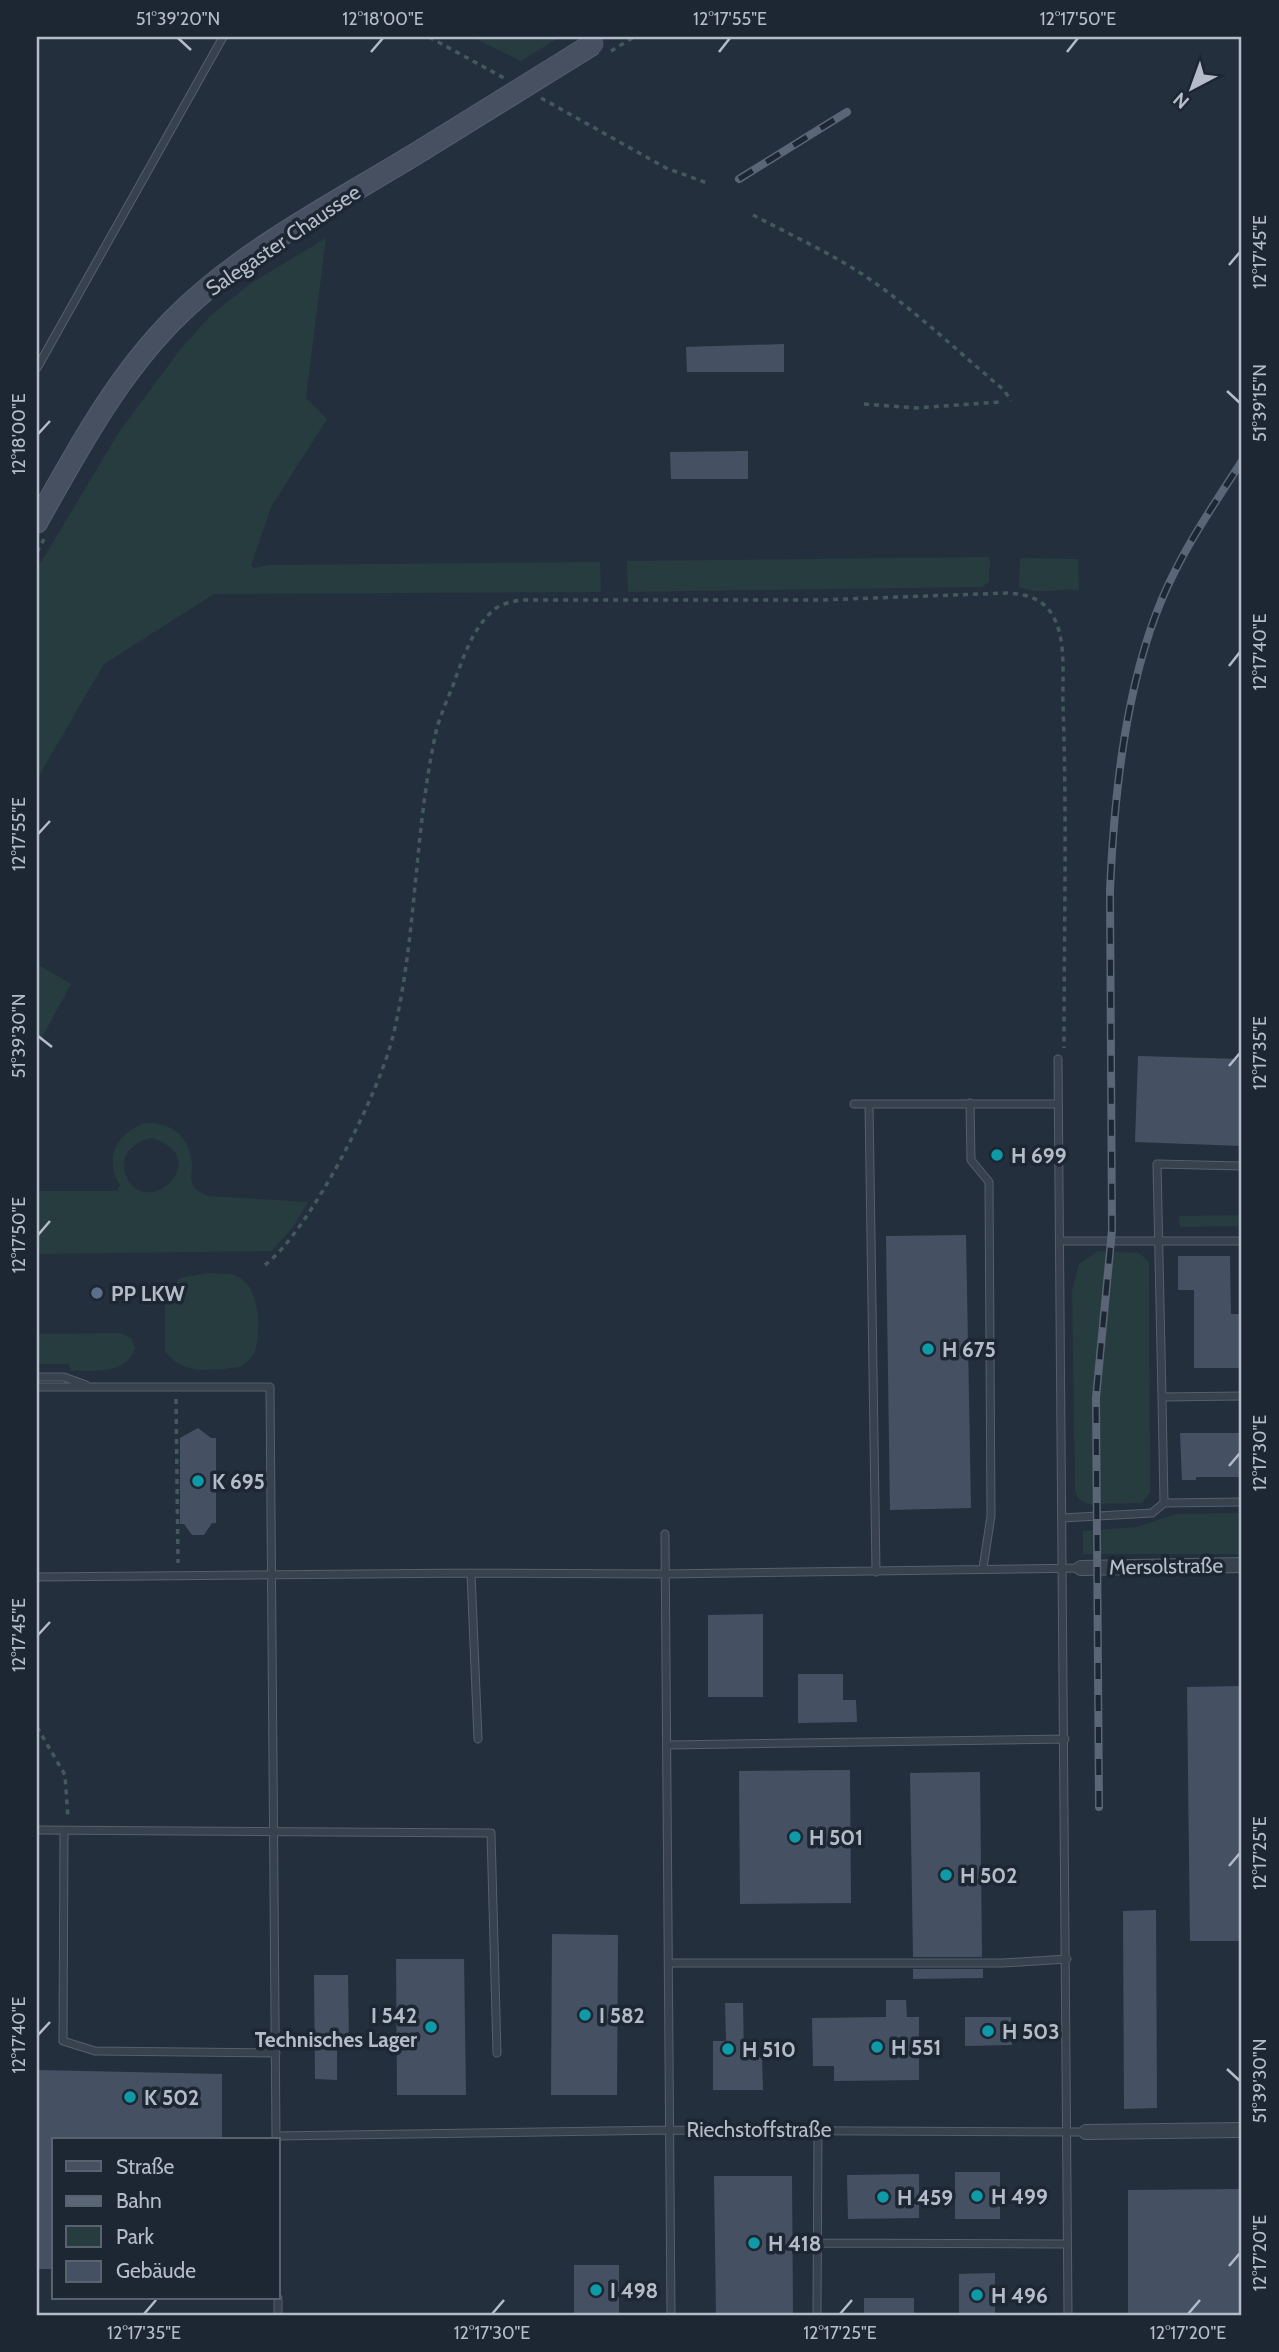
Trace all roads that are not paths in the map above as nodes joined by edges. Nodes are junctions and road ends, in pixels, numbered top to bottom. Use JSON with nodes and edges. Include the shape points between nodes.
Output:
{"nodes":[{"id":1,"x":223,"y":37,"type":"edge"},
{"id":2,"x":602,"y":45,"type":"edge"},
{"id":3,"x":37,"y":368,"type":"edge"},
{"id":4,"x":44,"y":525,"type":"edge"},
{"id":5,"x":1058,"y":1059,"type":"road end"},
{"id":6,"x":970,"y":1103,"type":"junction"},
{"id":7,"x":854,"y":1104,"type":"dead end"},
{"id":8,"x":869,"y":1104,"type":"junction"},
{"id":9,"x":1058,"y":1104,"type":"junction"},
{"id":10,"x":1242,"y":1166,"type":"edge"},
{"id":11,"x":1060,"y":1241,"type":"junction"},
{"id":12,"x":1159,"y":1241,"type":"junction"},
{"id":13,"x":1242,"y":1241,"type":"edge"},
{"id":14,"x":37,"y":1377,"type":"edge"},
{"id":15,"x":37,"y":1387,"type":"edge"},
{"id":16,"x":94,"y":1387,"type":"junction"},
{"id":17,"x":1242,"y":1396,"type":"edge"},
{"id":18,"x":1162,"y":1397,"type":"junction"},
{"id":19,"x":1242,"y":1502,"type":"edge"},
{"id":20,"x":1164,"y":1503,"type":"junction"},
{"id":21,"x":1062,"y":1518,"type":"junction"},
{"id":22,"x":665,"y":1534,"type":"dead end"},
{"id":23,"x":1242,"y":1565,"type":"edge"},
{"id":24,"x":983,"y":1568,"type":"junction"},
{"id":25,"x":1063,"y":1568,"type":"junction"},
{"id":26,"x":1085,"y":1568,"type":"joint"},
{"id":27,"x":876,"y":1572,"type":"junction"},
{"id":28,"x":471,"y":1573,"type":"junction"},
{"id":29,"x":665,"y":1574,"type":"junction"},
{"id":30,"x":272,"y":1575,"type":"junction"},
{"id":31,"x":37,"y":1577,"type":"edge"},
{"id":32,"x":478,"y":1739,"type":"dead end"},
{"id":33,"x":1065,"y":1740,"type":"junction"},
{"id":34,"x":669,"y":1745,"type":"junction"},
{"id":35,"x":37,"y":1830,"type":"edge"},
{"id":36,"x":67,"y":1830,"type":"junction"},
{"id":37,"x":274,"y":1830,"type":"junction"},
{"id":38,"x":1066,"y":1959,"type":"junction"},
{"id":39,"x":670,"y":1963,"type":"junction"},
{"id":40,"x":276,"y":2053,"type":"junction"},
{"id":41,"x":497,"y":2053,"type":"dead end"},
{"id":42,"x":818,"y":2129,"type":"junction"},
{"id":43,"x":670,"y":2130,"type":"junction"},
{"id":44,"x":1242,"y":2130,"type":"edge"},
{"id":45,"x":1068,"y":2131,"type":"junction"},
{"id":46,"x":1087,"y":2132,"type":"joint"},
{"id":47,"x":276,"y":2138,"type":"edge"},
{"id":48,"x":818,"y":2243,"type":"junction"},
{"id":49,"x":1067,"y":2244,"type":"junction"},
{"id":50,"x":671,"y":2315,"type":"edge"},
{"id":51,"x":817,"y":2315,"type":"edge"},
{"id":52,"x":1068,"y":2315,"type":"edge"}],
"edges":[{"from":1,"to":3,"type":"lane"},
{"from":2,"to":4,"type":"main road","name":"Salegaster Chaussee","bridge":true,"via":[[261,250],[187,306],[120,382]]},
{"from":5,"to":9,"type":"lane"},
{"from":6,"to":8,"type":"lane"},
{"from":6,"to":9,"type":"lane"},
{"from":6,"to":24,"type":"lane","via":[[971,1160],[989,1182],[991,1516]]},
{"from":7,"to":8,"type":"lane"},
{"from":8,"to":27,"type":"lane"},
{"from":9,"to":11,"type":"lane"},
{"from":10,"to":12,"type":"lane","via":[[1157,1164]]},
{"from":11,"to":12,"type":"lane"},
{"from":11,"to":21,"type":"lane"},
{"from":12,"to":13,"type":"lane"},
{"from":12,"to":18,"type":"lane"},
{"from":14,"to":16,"type":"lane","via":[[64,1377]]},
{"from":15,"to":16,"type":"lane"},
{"from":16,"to":30,"type":"lane","via":[[270,1387]]},
{"from":17,"to":18,"type":"lane"},
{"from":18,"to":20,"type":"lane"},
{"from":19,"to":20,"type":"lane"},
{"from":20,"to":21,"type":"lane","via":[[1152,1513]]},
{"from":21,"to":25,"type":"lane"},
{"from":22,"to":29,"type":"lane"},
{"from":23,"to":26,"type":"street","name":"Mersolstraße"},
{"from":24,"to":25,"type":"lane"},
{"from":24,"to":27,"type":"lane"},
{"from":25,"to":26,"type":"lane"},
{"from":25,"to":33,"type":"lane"},
{"from":27,"to":29,"type":"lane"},
{"from":28,"to":29,"type":"lane"},
{"from":28,"to":30,"type":"lane"},
{"from":28,"to":32,"type":"lane"},
{"from":29,"to":34,"type":"lane"},
{"from":30,"to":31,"type":"lane"},
{"from":30,"to":37,"type":"lane"},
{"from":33,"to":34,"type":"lane"},
{"from":33,"to":38,"type":"lane"},
{"from":34,"to":39,"type":"lane"},
{"from":35,"to":36,"type":"lane"},
{"from":36,"to":37,"type":"lane"},
{"from":36,"to":40,"type":"lane","via":[[63,2041],[94,2051]]},
{"from":37,"to":40,"type":"lane"},
{"from":37,"to":41,"type":"lane","via":[[491,1833]]},
{"from":38,"to":39,"type":"lane"},
{"from":38,"to":45,"type":"lane"},
{"from":39,"to":43,"type":"lane"},
{"from":40,"to":47,"type":"lane"},
{"from":42,"to":43,"type":"lane","name":"Riechstoffstraße"},
{"from":42,"to":45,"type":"lane","name":"Riechstoffstraße"},
{"from":42,"to":48,"type":"lane"},
{"from":43,"to":47,"type":"lane","name":"Riechstoffstraße"},
{"from":43,"to":50,"type":"lane"},
{"from":44,"to":46,"type":"street","name":"Riechstoffstraße"},
{"from":45,"to":46,"type":"lane","name":"Riechstoffstraße"},
{"from":45,"to":49,"type":"lane"},
{"from":48,"to":49,"type":"lane"},
{"from":48,"to":51,"type":"lane"},
{"from":49,"to":52,"type":"lane"}]}
